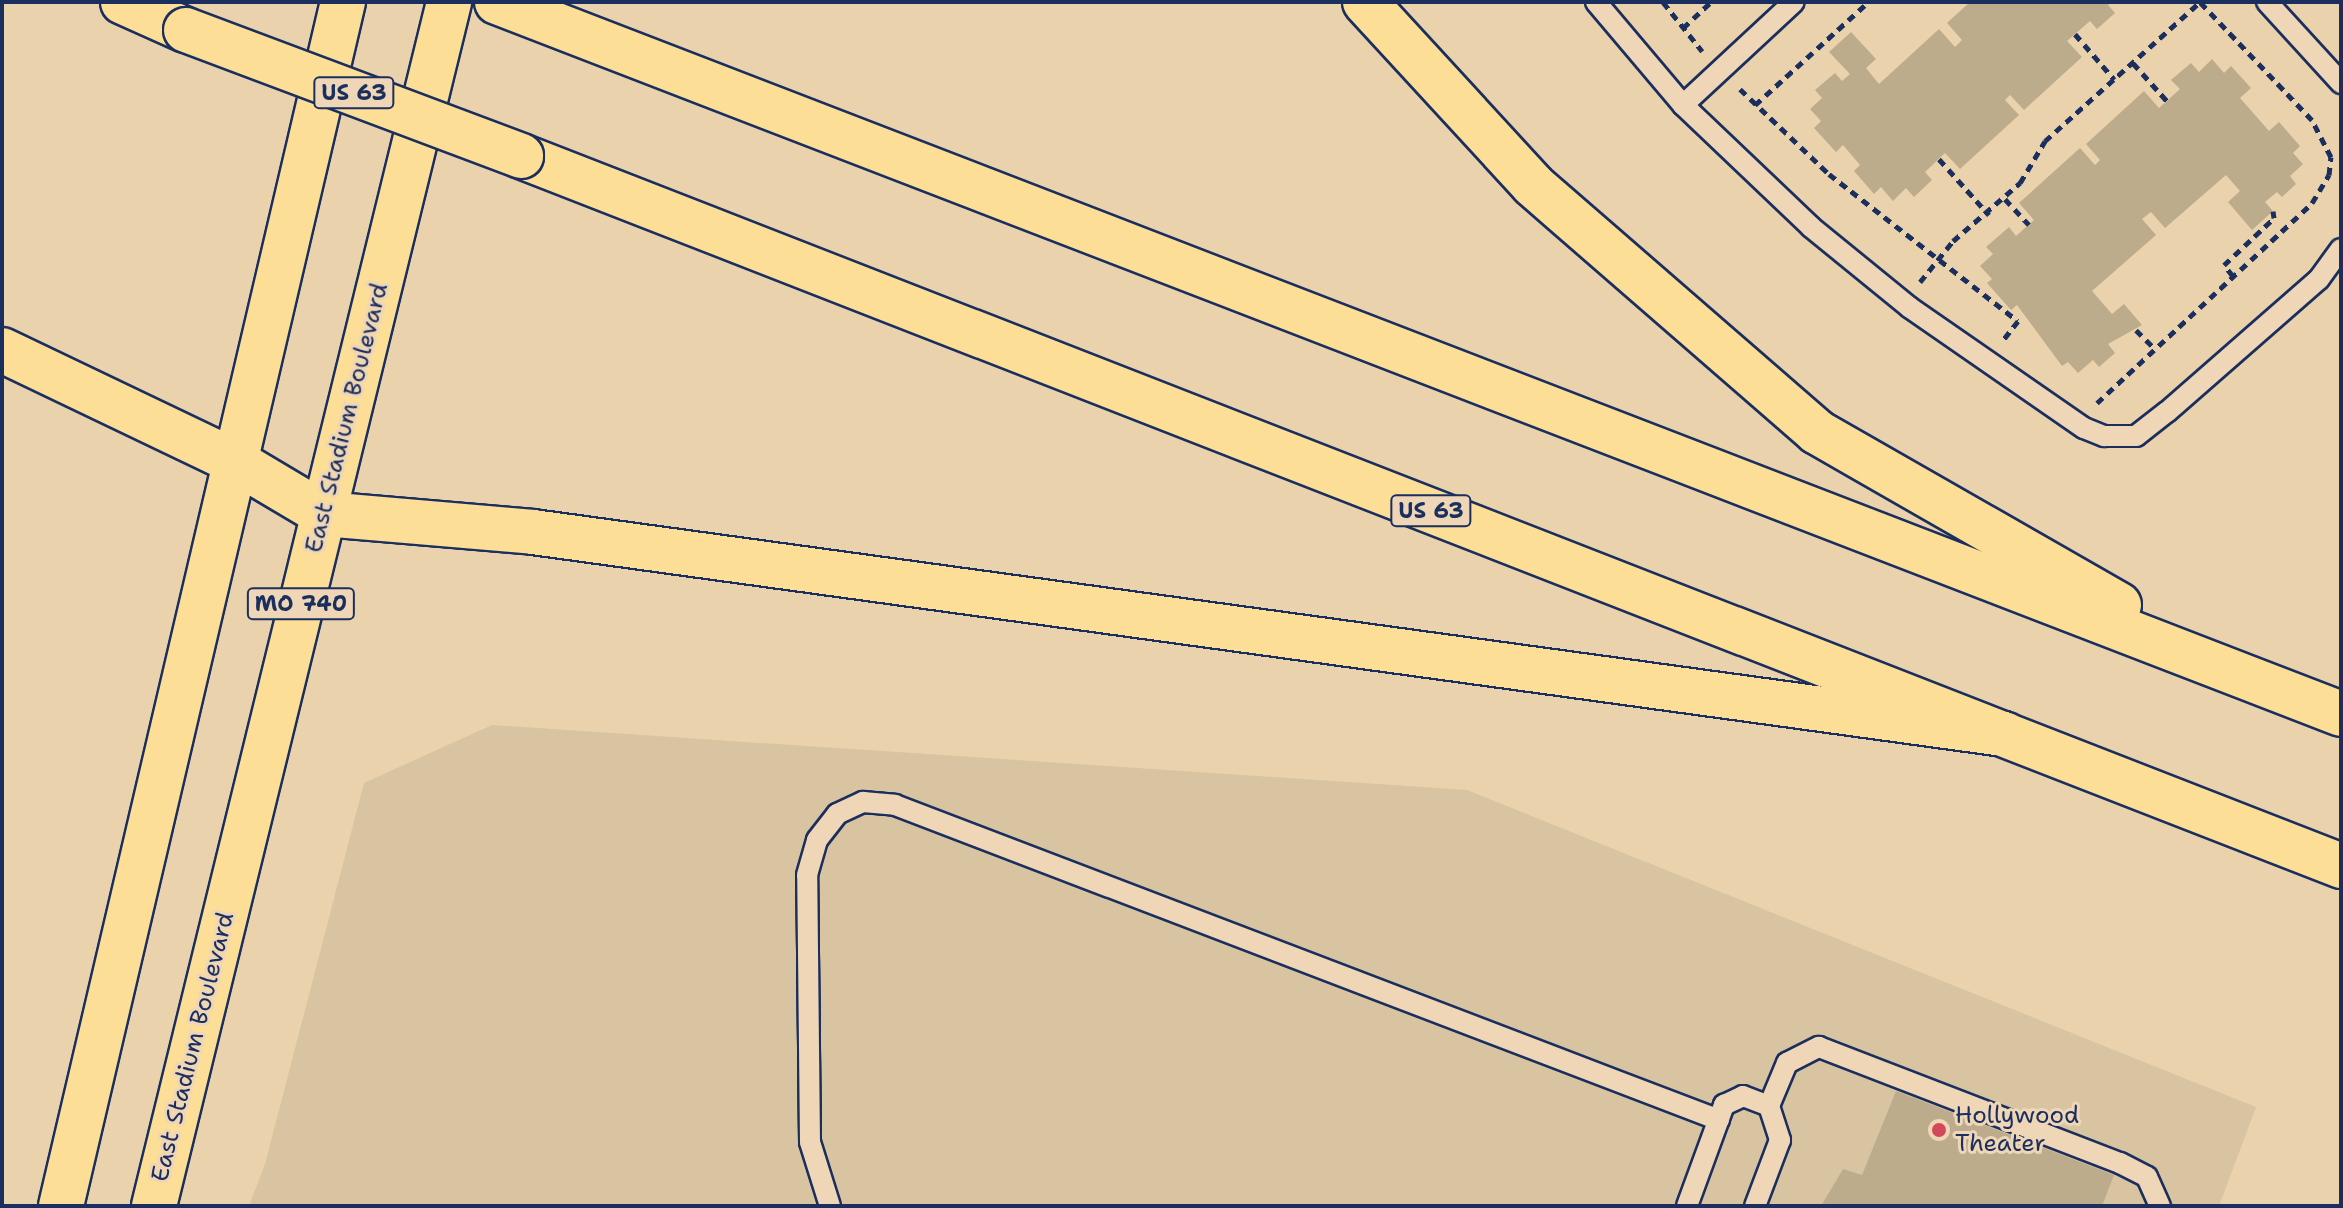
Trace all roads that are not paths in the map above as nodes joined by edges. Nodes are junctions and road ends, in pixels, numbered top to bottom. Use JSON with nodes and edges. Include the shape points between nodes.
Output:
{"nodes":[{"id":1,"x":123,"y":2,"type":"edge"},
{"id":2,"x":343,"y":2,"type":"edge"},
{"id":3,"x":449,"y":2,"type":"edge"},
{"id":4,"x":497,"y":2,"type":"edge"},
{"id":5,"x":1365,"y":2,"type":"edge"},
{"id":6,"x":1596,"y":2,"type":"edge"},
{"id":7,"x":1794,"y":2,"type":"edge"},
{"id":8,"x":2267,"y":2,"type":"edge"},
{"id":9,"x":2341,"y":83,"type":"edge"},
{"id":10,"x":1683,"y":105,"type":"junction"},
{"id":11,"x":2341,"y":249,"type":"edge"},
{"id":12,"x":2,"y":350,"type":"edge"},
{"id":13,"x":238,"y":463,"type":"junction"},
{"id":14,"x":324,"y":514,"type":"junction"},
{"id":15,"x":2242,"y":676,"type":"junction"},
{"id":16,"x":2341,"y":714,"type":"edge"},
{"id":17,"x":2004,"y":734,"type":"junction"},
{"id":18,"x":2341,"y":866,"type":"edge"},
{"id":19,"x":1769,"y":1106,"type":"junction"},
{"id":20,"x":1719,"y":1120,"type":"junction"},
{"id":21,"x":61,"y":1206,"type":"edge"},
{"id":22,"x":154,"y":1206,"type":"edge"},
{"id":23,"x":830,"y":1206,"type":"edge"},
{"id":24,"x":1687,"y":1206,"type":"edge"},
{"id":25,"x":1755,"y":1206,"type":"edge"},
{"id":26,"x":2160,"y":1206,"type":"edge"}],
"edges":[{"from":1,"to":17,"type":"main road","number":"US 63","bridge":true},
{"from":2,"to":13,"type":"main road","number":"MO 740"},
{"from":3,"to":14,"type":"main road","name":"East Stadium Boulevard","number":"MO 740"},
{"from":4,"to":15,"type":"main road"},
{"from":5,"to":15,"type":"main road","via":[[1533,185],[1817,432]]},
{"from":6,"to":10,"type":"lane"},
{"from":7,"to":10,"type":"lane"},
{"from":8,"to":9,"type":"lane"},
{"from":10,"to":11,"type":"lane","via":[[1811,227],[1904,303],[2084,428],[2122,439],[2136,436],[2167,412],[2319,279]]},
{"from":12,"to":13,"type":"main road"},
{"from":13,"to":14,"type":"main road"},
{"from":13,"to":21,"type":"main road","number":"MO 740"},
{"from":14,"to":17,"type":"main road","via":[[533,532]]},
{"from":14,"to":22,"type":"main road","name":"East Stadium Boulevard","number":"MO 740"},
{"from":15,"to":16,"type":"main road"},
{"from":17,"to":18,"type":"main road","number":"US 63"},
{"from":19,"to":20,"type":"lane","via":[[1743,1096],[1724,1105]]},
{"from":19,"to":25,"type":"lane","via":[[1780,1140]]},
{"from":19,"to":26,"type":"lane","via":[[1787,1063],[1819,1047],[2120,1163],[2147,1177]]},
{"from":20,"to":23,"type":"lane","via":[[895,805],[863,802],[837,814],[817,840],[807,875],[810,1142]]},
{"from":20,"to":24,"type":"lane"}]}
